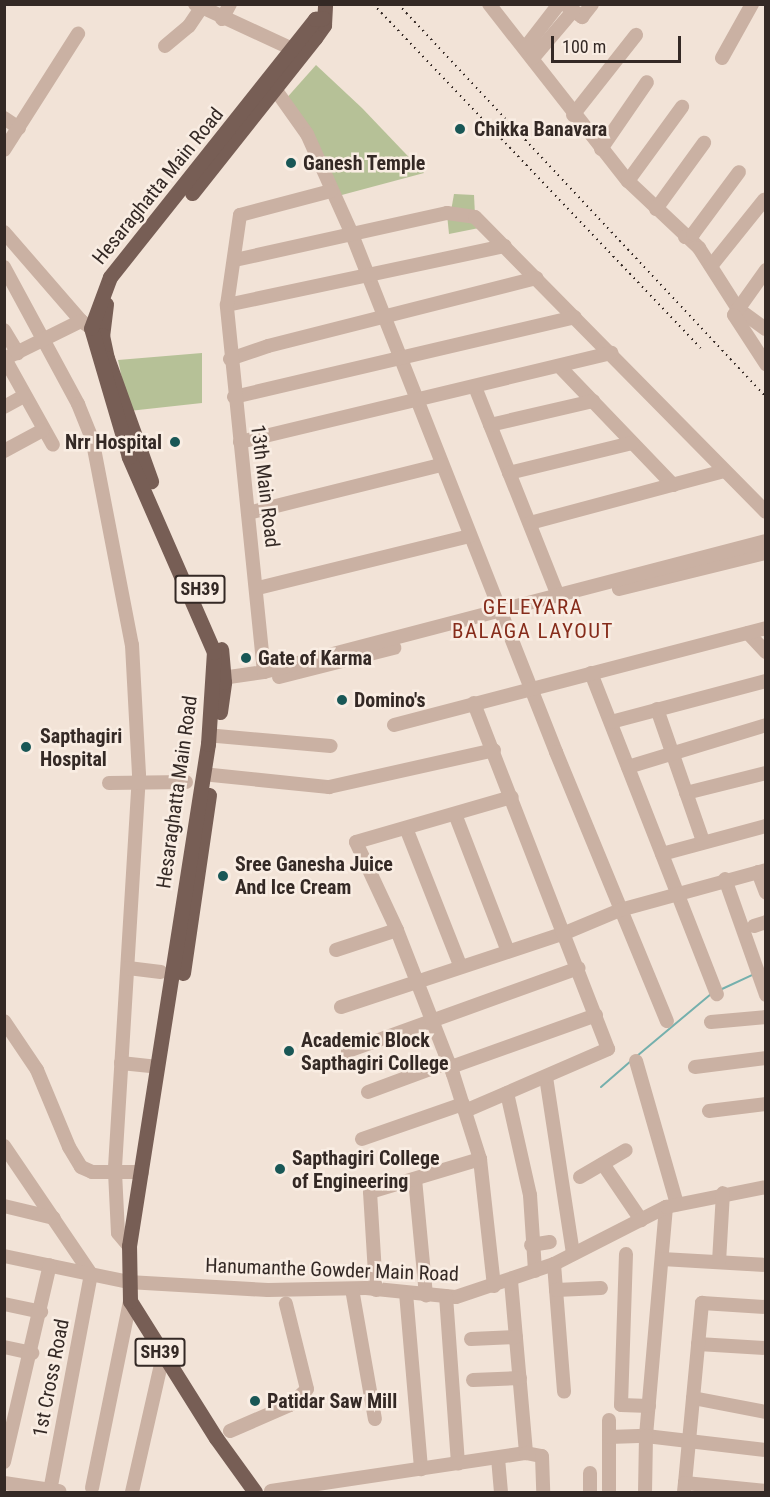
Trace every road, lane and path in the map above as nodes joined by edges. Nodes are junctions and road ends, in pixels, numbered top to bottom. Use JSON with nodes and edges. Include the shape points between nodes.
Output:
{"nodes":[{"id":1,"x":230,"y":4,"type":"edge"},
{"id":2,"x":489,"y":4,"type":"edge"},
{"id":3,"x":559,"y":4,"type":"edge"},
{"id":4,"x":592,"y":4,"type":"edge"},
{"id":5,"x":752,"y":4,"type":"edge"},
{"id":6,"x":198,"y":6,"type":"edge"},
{"id":7,"x":569,"y":8,"type":"edge"},
{"id":8,"x":324,"y":11,"type":"edge"},
{"id":9,"x":222,"y":20,"type":"junction"},
{"id":10,"x":78,"y":34,"type":"dead end"},
{"id":11,"x":636,"y":35,"type":"dead end"},
{"id":12,"x":165,"y":46,"type":"dead end"},
{"id":13,"x":297,"y":52,"type":"junction"},
{"id":14,"x":529,"y":53,"type":"junction"},
{"id":15,"x":722,"y":58,"type":"dead end"},
{"id":16,"x":647,"y":82,"type":"dead end"},
{"id":17,"x":272,"y":84,"type":"junction"},
{"id":18,"x":682,"y":107,"type":"dead end"},
{"id":19,"x":573,"y":115,"type":"junction"},
{"id":20,"x":4,"y":118,"type":"edge"},
{"id":21,"x":19,"y":128,"type":"junction"},
{"id":22,"x":704,"y":143,"type":"dead end"},
{"id":23,"x":601,"y":149,"type":"junction"},
{"id":24,"x":4,"y":150,"type":"edge"},
{"id":25,"x":739,"y":171,"type":"dead end"},
{"id":26,"x":628,"y":181,"type":"junction"},
{"id":27,"x":331,"y":191,"type":"junction"},
{"id":28,"x":764,"y":200,"type":"dead end"},
{"id":29,"x":656,"y":209,"type":"junction"},
{"id":30,"x":351,"y":232,"type":"junction"},
{"id":31,"x":685,"y":237,"type":"junction"},
{"id":32,"x":7,"y":241,"type":"edge"},
{"id":33,"x":505,"y":246,"type":"junction"},
{"id":34,"x":235,"y":260,"type":"junction"},
{"id":35,"x":711,"y":266,"type":"junction"},
{"id":36,"x":4,"y":267,"type":"edge"},
{"id":37,"x":765,"y":270,"type":"edge"},
{"id":38,"x":368,"y":276,"type":"junction"},
{"id":39,"x":537,"y":278,"type":"junction"},
{"id":40,"x":227,"y":305,"type":"junction"},
{"id":41,"x":738,"y":309,"type":"junction"},
{"id":42,"x":384,"y":317,"type":"junction"},
{"id":43,"x":575,"y":317,"type":"junction"},
{"id":44,"x":94,"y":322,"type":"junction"},
{"id":45,"x":765,"y":329,"type":"edge"},
{"id":46,"x":4,"y":330,"type":"edge"},
{"id":47,"x":44,"y":340,"type":"junction"},
{"id":48,"x":18,"y":353,"type":"junction"},
{"id":49,"x":611,"y":353,"type":"junction"},
{"id":50,"x":5,"y":359,"type":"edge"},
{"id":51,"x":230,"y":359,"type":"junction"},
{"id":52,"x":401,"y":360,"type":"junction"},
{"id":53,"x":765,"y":364,"type":"edge"},
{"id":54,"x":559,"y":366,"type":"junction"},
{"id":55,"x":475,"y":387,"type":"junction"},
{"id":56,"x":24,"y":396,"type":"junction"},
{"id":57,"x":234,"y":397,"type":"junction"},
{"id":58,"x":415,"y":401,"type":"junction"},
{"id":59,"x":593,"y":401,"type":"junction"},
{"id":60,"x":4,"y":407,"type":"edge"},
{"id":61,"x":490,"y":425,"type":"junction"},
{"id":62,"x":43,"y":430,"type":"junction"},
{"id":63,"x":240,"y":442,"type":"junction"},
{"id":64,"x":632,"y":442,"type":"junction"},
{"id":65,"x":52,"y":445,"type":"dead end"},
{"id":66,"x":4,"y":451,"type":"edge"},
{"id":67,"x":441,"y":465,"type":"junction"},
{"id":68,"x":724,"y":471,"type":"junction"},
{"id":69,"x":509,"y":473,"type":"junction"},
{"id":70,"x":673,"y":484,"type":"junction"},
{"id":71,"x":248,"y":513,"type":"junction"},
{"id":72,"x":765,"y":513,"type":"edge"},
{"id":73,"x":530,"y":523,"type":"junction"},
{"id":74,"x":470,"y":536,"type":"junction"},
{"id":75,"x":765,"y":541,"type":"edge"},
{"id":76,"x":765,"y":553,"type":"edge"},
{"id":77,"x":258,"y":588,"type":"junction"},
{"id":78,"x":558,"y":596,"type":"junction"},
{"id":79,"x":502,"y":615,"type":"junction"},
{"id":80,"x":765,"y":628,"type":"edge"},
{"id":81,"x":748,"y":633,"type":"junction"},
{"id":82,"x":765,"y":652,"type":"edge"},
{"id":83,"x":264,"y":672,"type":"junction"},
{"id":84,"x":591,"y":673,"type":"junction"},
{"id":85,"x":765,"y":681,"type":"edge"},
{"id":86,"x":218,"y":683,"type":"junction"},
{"id":87,"x":531,"y":688,"type":"junction"},
{"id":88,"x":474,"y":703,"type":"junction"},
{"id":89,"x":657,"y":709,"type":"junction"},
{"id":90,"x":610,"y":722,"type":"junction"},
{"id":91,"x":394,"y":725,"type":"dead end"},
{"id":92,"x":765,"y":725,"type":"edge"},
{"id":93,"x":217,"y":736,"type":"junction"},
{"id":94,"x":331,"y":746,"type":"dead end"},
{"id":95,"x":494,"y":750,"type":"junction"},
{"id":96,"x":673,"y":754,"type":"junction"},
{"id":97,"x":628,"y":767,"type":"junction"},
{"id":98,"x":765,"y":773,"type":"edge"},
{"id":99,"x":212,"y":775,"type":"junction"},
{"id":100,"x":139,"y":782,"type":"junction"},
{"id":101,"x":186,"y":782,"type":"dead end"},
{"id":102,"x":109,"y":783,"type":"dead end"},
{"id":103,"x":687,"y":793,"type":"junction"},
{"id":104,"x":512,"y":797,"type":"junction"},
{"id":105,"x":455,"y":814,"type":"junction"},
{"id":106,"x":765,"y":826,"type":"edge"},
{"id":107,"x":406,"y":828,"type":"junction"},
{"id":108,"x":703,"y":841,"type":"junction"},
{"id":109,"x":662,"y":854,"type":"junction"},
{"id":110,"x":762,"y":871,"type":"edge"},
{"id":111,"x":725,"y":879,"type":"junction"},
{"id":112,"x":678,"y":893,"type":"junction"},
{"id":113,"x":765,"y":893,"type":"edge"},
{"id":114,"x":620,"y":910,"type":"junction"},
{"id":115,"x":397,"y":930,"type":"junction"},
{"id":116,"x":565,"y":933,"type":"junction"},
{"id":117,"x":336,"y":950,"type":"dead end"},
{"id":118,"x":508,"y":951,"type":"junction"},
{"id":119,"x":460,"y":965,"type":"junction"},
{"id":120,"x":128,"y":968,"type":"junction"},
{"id":121,"x":578,"y":968,"type":"junction"},
{"id":122,"x":161,"y":972,"type":"dead end"},
{"id":123,"x":417,"y":980,"type":"junction"},
{"id":124,"x":717,"y":994,"type":"dead end"},
{"id":125,"x":765,"y":995,"type":"edge"},
{"id":126,"x":341,"y":1007,"type":"dead end"},
{"id":127,"x":596,"y":1016,"type":"junction"},
{"id":128,"x":765,"y":1017,"type":"edge"},
{"id":129,"x":433,"y":1021,"type":"junction"},
{"id":130,"x":667,"y":1021,"type":"dead end"},
{"id":131,"x":4,"y":1022,"type":"edge"},
{"id":132,"x":711,"y":1022,"type":"dead end"},
{"id":133,"x":348,"y":1051,"type":"dead end"},
{"id":134,"x":765,"y":1058,"type":"edge"},
{"id":135,"x":636,"y":1062,"type":"dead end"},
{"id":136,"x":121,"y":1063,"type":"junction"},
{"id":137,"x":450,"y":1065,"type":"junction"},
{"id":138,"x":158,"y":1066,"type":"junction"},
{"id":139,"x":695,"y":1067,"type":"dead end"},
{"id":140,"x":546,"y":1077,"type":"junction"},
{"id":141,"x":368,"y":1092,"type":"dead end"},
{"id":142,"x":507,"y":1093,"type":"junction"},
{"id":143,"x":765,"y":1104,"type":"edge"},
{"id":144,"x":464,"y":1108,"type":"junction"},
{"id":145,"x":709,"y":1111,"type":"dead end"},
{"id":146,"x":362,"y":1139,"type":"dead end"},
{"id":147,"x":4,"y":1146,"type":"edge"},
{"id":148,"x":626,"y":1150,"type":"dead end"},
{"id":149,"x":480,"y":1159,"type":"junction"},
{"id":150,"x":603,"y":1164,"type":"junction"},
{"id":151,"x":4,"y":1166,"type":"edge"},
{"id":152,"x":21,"y":1171,"type":"junction"},
{"id":153,"x":116,"y":1172,"type":"junction"},
{"id":154,"x":142,"y":1172,"type":"junction"},
{"id":155,"x":580,"y":1177,"type":"dead end"},
{"id":156,"x":415,"y":1179,"type":"junction"},
{"id":157,"x":765,"y":1187,"type":"edge"},
{"id":158,"x":723,"y":1193,"type":"junction"},
{"id":159,"x":4,"y":1206,"type":"edge"},
{"id":160,"x":671,"y":1206,"type":"junction"},
{"id":161,"x":54,"y":1218,"type":"junction"},
{"id":162,"x":641,"y":1220,"type":"junction"},
{"id":163,"x":550,"y":1242,"type":"dead end"},
{"id":164,"x":531,"y":1245,"type":"junction"},
{"id":165,"x":134,"y":1246,"type":"junction"},
{"id":166,"x":573,"y":1254,"type":"junction"},
{"id":167,"x":626,"y":1254,"type":"dead end"},
{"id":168,"x":4,"y":1256,"type":"edge"},
{"id":169,"x":662,"y":1259,"type":"junction"},
{"id":170,"x":719,"y":1262,"type":"junction"},
{"id":171,"x":554,"y":1264,"type":"junction"},
{"id":172,"x":50,"y":1265,"type":"junction"},
{"id":173,"x":765,"y":1265,"type":"edge"},
{"id":174,"x":535,"y":1271,"type":"junction"},
{"id":175,"x":91,"y":1274,"type":"junction"},
{"id":176,"x":511,"y":1281,"type":"junction"},
{"id":177,"x":133,"y":1283,"type":"junction"},
{"id":178,"x":494,"y":1286,"type":"junction"},
{"id":179,"x":352,"y":1288,"type":"junction"},
{"id":180,"x":601,"y":1288,"type":"dead end"},
{"id":181,"x":376,"y":1290,"type":"junction"},
{"id":182,"x":556,"y":1290,"type":"junction"},
{"id":183,"x":406,"y":1293,"type":"junction"},
{"id":184,"x":426,"y":1295,"type":"junction"},
{"id":185,"x":446,"y":1296,"type":"junction"},
{"id":186,"x":130,"y":1301,"type":"junction"},
{"id":187,"x":4,"y":1304,"type":"edge"},
{"id":188,"x":286,"y":1304,"type":"dead end"},
{"id":189,"x":765,"y":1307,"type":"edge"},
{"id":190,"x":40,"y":1312,"type":"junction"},
{"id":191,"x":516,"y":1337,"type":"junction"},
{"id":192,"x":471,"y":1340,"type":"dead end"},
{"id":193,"x":698,"y":1344,"type":"junction"},
{"id":194,"x":4,"y":1347,"type":"edge"},
{"id":195,"x":765,"y":1348,"type":"edge"},
{"id":196,"x":32,"y":1353,"type":"junction"},
{"id":197,"x":163,"y":1356,"type":"junction"},
{"id":198,"x":520,"y":1378,"type":"junction"},
{"id":199,"x":473,"y":1380,"type":"dead end"},
{"id":200,"x":564,"y":1392,"type":"dead end"},
{"id":201,"x":693,"y":1398,"type":"junction"},
{"id":202,"x":649,"y":1406,"type":"junction"},
{"id":203,"x":765,"y":1412,"type":"edge"},
{"id":204,"x":375,"y":1419,"type":"dead end"},
{"id":205,"x":609,"y":1420,"type":"dead end"},
{"id":206,"x":230,"y":1431,"type":"dead end"},
{"id":207,"x":646,"y":1436,"type":"junction"},
{"id":208,"x":609,"y":1437,"type":"junction"},
{"id":209,"x":689,"y":1441,"type":"junction"},
{"id":210,"x":225,"y":1447,"type":"junction"},
{"id":211,"x":765,"y":1449,"type":"edge"},
{"id":212,"x":526,"y":1453,"type":"junction"},
{"id":213,"x":498,"y":1458,"type":"junction"},
{"id":214,"x":4,"y":1462,"type":"edge"},
{"id":215,"x":458,"y":1464,"type":"junction"},
{"id":216,"x":421,"y":1469,"type":"junction"},
{"id":217,"x":590,"y":1473,"type":"dead end"},
{"id":218,"x":4,"y":1483,"type":"edge"},
{"id":219,"x":92,"y":1488,"type":"dead end"},
{"id":220,"x":685,"y":1488,"type":"edge"},
{"id":221,"x":54,"y":1491,"type":"edge"},
{"id":222,"x":271,"y":1491,"type":"edge"},
{"id":223,"x":765,"y":1491,"type":"edge"},
{"id":224,"x":132,"y":1492,"type":"edge"},
{"id":225,"x":255,"y":1492,"type":"edge"},
{"id":226,"x":501,"y":1492,"type":"edge"},
{"id":227,"x":543,"y":1492,"type":"edge"},
{"id":228,"x":591,"y":1492,"type":"edge"},
{"id":229,"x":609,"y":1492,"type":"edge"},
{"id":230,"x":645,"y":1492,"type":"edge"}],
"edges":[{"from":1,"to":9,"type":"street"},
{"from":2,"to":14,"type":"street"},
{"from":3,"to":14,"type":"street"},
{"from":4,"to":7,"type":"street","via":[[582,17]]},
{"from":5,"to":15,"type":"street"},
{"from":6,"to":9,"type":"street"},
{"from":6,"to":12,"type":"street","via":[[189,26]]},
{"from":7,"to":14,"type":"street"},
{"from":8,"to":13,"type":"main road","name":"Hesaraghatta Main Road","via":[[324,25]]},
{"from":9,"to":13,"type":"street"},
{"from":10,"to":21,"type":"street"},
{"from":11,"to":19,"type":"street"},
{"from":13,"to":17,"type":"main road","name":"Hesaraghatta Main Road"},
{"from":14,"to":19,"type":"street"},
{"from":16,"to":23,"type":"street"},
{"from":17,"to":27,"type":"street","via":[[307,134]]},
{"from":17,"to":44,"type":"main road","name":"Hesaraghatta Main Road","via":[[126,270]]},
{"from":18,"to":26,"type":"street"},
{"from":19,"to":23,"type":"street"},
{"from":20,"to":21,"type":"street"},
{"from":21,"to":24,"type":"street"},
{"from":22,"to":29,"type":"street"},
{"from":23,"to":26,"type":"street"},
{"from":25,"to":31,"type":"street","via":[[693,234]]},
{"from":26,"to":29,"type":"street"},
{"from":27,"to":30,"type":"street"},
{"from":27,"to":34,"type":"street","name":"13th Main Road","via":[[240,215]]},
{"from":28,"to":35,"type":"street"},
{"from":29,"to":31,"type":"street"},
{"from":30,"to":33,"type":"street","via":[[447,213],[475,217]]},
{"from":30,"to":34,"type":"street"},
{"from":30,"to":38,"type":"street"},
{"from":31,"to":35,"type":"street","via":[[699,248]]},
{"from":32,"to":44,"type":"street","via":[[70,306]]},
{"from":33,"to":38,"type":"street"},
{"from":33,"to":39,"type":"street"},
{"from":34,"to":40,"type":"street","name":"13th Main Road"},
{"from":35,"to":41,"type":"street"},
{"from":36,"to":47,"type":"street"},
{"from":37,"to":41,"type":"street"},
{"from":38,"to":40,"type":"street"},
{"from":38,"to":42,"type":"street"},
{"from":39,"to":42,"type":"street"},
{"from":39,"to":43,"type":"street"},
{"from":40,"to":51,"type":"street","name":"13th Main Road"},
{"from":41,"to":45,"type":"street"},
{"from":41,"to":53,"type":"street","via":[[735,319]]},
{"from":42,"to":51,"type":"street"},
{"from":42,"to":52,"type":"street"},
{"from":43,"to":49,"type":"street"},
{"from":43,"to":52,"type":"street"},
{"from":44,"to":47,"type":"street"},
{"from":44,"to":86,"type":"main road","name":"Hesaraghatta Main Road","number":"SH39","via":[[141,457],[217,632]]},
{"from":46,"to":48,"type":"street"},
{"from":47,"to":48,"type":"street"},
{"from":47,"to":100,"type":"street","via":[[78,404],[104,488],[136,678]]},
{"from":48,"to":50,"type":"street"},
{"from":49,"to":54,"type":"street"},
{"from":49,"to":68,"type":"street"},
{"from":50,"to":56,"type":"street"},
{"from":51,"to":57,"type":"street","name":"13th Main Road"},
{"from":52,"to":57,"type":"street"},
{"from":52,"to":58,"type":"street"},
{"from":54,"to":55,"type":"street"},
{"from":54,"to":59,"type":"street"},
{"from":55,"to":58,"type":"street"},
{"from":55,"to":61,"type":"street"},
{"from":56,"to":60,"type":"street"},
{"from":56,"to":62,"type":"street"},
{"from":57,"to":63,"type":"street","name":"13th Main Road"},
{"from":58,"to":63,"type":"street"},
{"from":58,"to":67,"type":"street"},
{"from":59,"to":61,"type":"street"},
{"from":59,"to":64,"type":"street"},
{"from":61,"to":69,"type":"street"},
{"from":62,"to":65,"type":"street"},
{"from":62,"to":66,"type":"street"},
{"from":63,"to":71,"type":"street","name":"13th Main Road"},
{"from":64,"to":69,"type":"street"},
{"from":64,"to":70,"type":"street"},
{"from":67,"to":71,"type":"street"},
{"from":67,"to":74,"type":"street"},
{"from":68,"to":70,"type":"street"},
{"from":68,"to":72,"type":"street"},
{"from":69,"to":73,"type":"street"},
{"from":70,"to":73,"type":"street"},
{"from":71,"to":77,"type":"street","name":"13th Main Road"},
{"from":73,"to":78,"type":"street"},
{"from":74,"to":77,"type":"street"},
{"from":74,"to":79,"type":"street"},
{"from":75,"to":78,"type":"street"},
{"from":76,"to":79,"type":"street"},
{"from":77,"to":83,"type":"street","name":"13th Main Road"},
{"from":78,"to":79,"type":"street"},
{"from":79,"to":83,"type":"street"},
{"from":79,"to":86,"type":"street","via":[[320,668]]},
{"from":79,"to":87,"type":"street"},
{"from":80,"to":81,"type":"street"},
{"from":81,"to":82,"type":"street"},
{"from":81,"to":84,"type":"street"},
{"from":83,"to":86,"type":"street"},
{"from":84,"to":87,"type":"street"},
{"from":84,"to":90,"type":"street"},
{"from":85,"to":89,"type":"street"},
{"from":86,"to":93,"type":"main road","name":"Hesaraghatta Main Road","number":"SH39"},
{"from":86,"to":138,"type":"main road","name":"Hesaraghatta Main Road"},
{"from":87,"to":88,"type":"street"},
{"from":87,"to":114,"type":"street"},
{"from":88,"to":91,"type":"street"},
{"from":88,"to":95,"type":"street"},
{"from":89,"to":90,"type":"street"},
{"from":89,"to":96,"type":"street"},
{"from":90,"to":97,"type":"street"},
{"from":92,"to":96,"type":"street"},
{"from":93,"to":94,"type":"street"},
{"from":93,"to":99,"type":"main road","name":"Hesaraghatta Main Road","number":"SH39"},
{"from":95,"to":99,"type":"street","via":[[329,787]]},
{"from":95,"to":104,"type":"street"},
{"from":96,"to":97,"type":"street"},
{"from":96,"to":103,"type":"street"},
{"from":97,"to":109,"type":"street"},
{"from":98,"to":103,"type":"street"},
{"from":99,"to":165,"type":"main road","name":"Hesaraghatta Main Road","number":"SH39"},
{"from":100,"to":101,"type":"street"},
{"from":100,"to":102,"type":"street"},
{"from":100,"to":120,"type":"street"},
{"from":103,"to":108,"type":"street"},
{"from":104,"to":105,"type":"street"},
{"from":104,"to":116,"type":"street"},
{"from":105,"to":107,"type":"street"},
{"from":105,"to":118,"type":"street"},
{"from":106,"to":108,"type":"street"},
{"from":107,"to":115,"type":"street","via":[[356,842]]},
{"from":107,"to":119,"type":"street"},
{"from":108,"to":109,"type":"street"},
{"from":109,"to":112,"type":"street"},
{"from":110,"to":111,"type":"street"},
{"from":110,"to":113,"type":"street"},
{"from":111,"to":112,"type":"street"},
{"from":111,"to":125,"type":"street"},
{"from":112,"to":114,"type":"street"},
{"from":112,"to":124,"type":"street"},
{"from":114,"to":116,"type":"street"},
{"from":114,"to":130,"type":"street"},
{"from":115,"to":117,"type":"street"},
{"from":115,"to":123,"type":"street"},
{"from":116,"to":118,"type":"street"},
{"from":116,"to":121,"type":"street"},
{"from":118,"to":119,"type":"street"},
{"from":119,"to":123,"type":"street"},
{"from":120,"to":122,"type":"street"},
{"from":120,"to":136,"type":"street"},
{"from":121,"to":127,"type":"street"},
{"from":121,"to":129,"type":"street"},
{"from":123,"to":126,"type":"street"},
{"from":123,"to":129,"type":"street"},
{"from":127,"to":137,"type":"street"},
{"from":127,"to":140,"type":"street","via":[[608,1049]]},
{"from":128,"to":132,"type":"street"},
{"from":129,"to":133,"type":"street"},
{"from":129,"to":137,"type":"street"},
{"from":131,"to":153,"type":"street","via":[[37,1070],[75,1160],[92,1172]]},
{"from":134,"to":139,"type":"street"},
{"from":135,"to":160,"type":"street"},
{"from":136,"to":138,"type":"street"},
{"from":136,"to":153,"type":"street"},
{"from":137,"to":141,"type":"street"},
{"from":137,"to":144,"type":"street"},
{"from":138,"to":154,"type":"main road","name":"Hesaraghatta Main Road"},
{"from":140,"to":142,"type":"street"},
{"from":140,"to":166,"type":"street"},
{"from":142,"to":144,"type":"street"},
{"from":142,"to":164,"type":"street","via":[[530,1195]]},
{"from":143,"to":145,"type":"street"},
{"from":144,"to":146,"type":"street"},
{"from":144,"to":149,"type":"street"},
{"from":147,"to":152,"type":"street"},
{"from":148,"to":150,"type":"street"},
{"from":149,"to":156,"type":"street"},
{"from":149,"to":178,"type":"street"},
{"from":150,"to":155,"type":"street"},
{"from":150,"to":162,"type":"street"},
{"from":151,"to":152,"type":"street"},
{"from":152,"to":161,"type":"street"},
{"from":153,"to":154,"type":"street"},
{"from":153,"to":165,"type":"street","via":[[118,1233]]},
{"from":154,"to":165,"type":"main road","name":"Hesaraghatta Main Road"},
{"from":156,"to":181,"type":"street","via":[[370,1192]]},
{"from":156,"to":184,"type":"street"},
{"from":157,"to":158,"type":"street","name":"Hanumanthe Gowder Main Road"},
{"from":158,"to":160,"type":"street","name":"Hanumanthe Gowder Main Road"},
{"from":158,"to":170,"type":"street"},
{"from":159,"to":161,"type":"street"},
{"from":160,"to":162,"type":"street","name":"Hanumanthe Gowder Main Road"},
{"from":160,"to":169,"type":"street"},
{"from":161,"to":175,"type":"street"},
{"from":162,"to":166,"type":"street","name":"Hanumanthe Gowder Main Road"},
{"from":163,"to":164,"type":"street"},
{"from":164,"to":174,"type":"street"},
{"from":165,"to":177,"type":"main road"},
{"from":166,"to":171,"type":"street","name":"Hanumanthe Gowder Main Road"},
{"from":167,"to":202,"type":"street","via":[[621,1405]]},
{"from":168,"to":172,"type":"street","name":"Hanumanthe Gowder Main Road"},
{"from":169,"to":170,"type":"street"},
{"from":169,"to":202,"type":"street"},
{"from":170,"to":173,"type":"street"},
{"from":171,"to":174,"type":"street","name":"Hanumanthe Gowder Main Road"},
{"from":171,"to":182,"type":"street"},
{"from":172,"to":175,"type":"street","name":"Hanumanthe Gowder Main Road"},
{"from":172,"to":190,"type":"street"},
{"from":174,"to":176,"type":"street","name":"Hanumanthe Gowder Main Road"},
{"from":175,"to":177,"type":"street","name":"Hanumanthe Gowder Main Road"},
{"from":175,"to":221,"type":"street","name":"1st Cross Road"},
{"from":176,"to":178,"type":"street","name":"Hanumanthe Gowder Main Road"},
{"from":176,"to":191,"type":"street"},
{"from":177,"to":179,"type":"street","name":"Hanumanthe Gowder Main Road","via":[[268,1290]]},
{"from":177,"to":186,"type":"main road","number":"SH39"},
{"from":177,"to":210,"type":"main road","via":[[149,1323]]},
{"from":178,"to":185,"type":"street","name":"Hanumanthe Gowder Main Road","via":[[456,1297]]},
{"from":179,"to":181,"type":"street","name":"Hanumanthe Gowder Main Road"},
{"from":179,"to":204,"type":"street"},
{"from":180,"to":182,"type":"street"},
{"from":181,"to":183,"type":"street","name":"Hanumanthe Gowder Main Road"},
{"from":182,"to":200,"type":"street"},
{"from":183,"to":184,"type":"street","name":"Hanumanthe Gowder Main Road"},
{"from":183,"to":216,"type":"street"},
{"from":184,"to":185,"type":"street","name":"Hanumanthe Gowder Main Road"},
{"from":185,"to":215,"type":"street"},
{"from":186,"to":197,"type":"main road","number":"SH39"},
{"from":186,"to":219,"type":"street"},
{"from":187,"to":190,"type":"street"},
{"from":188,"to":206,"type":"street","via":[[307,1389],[290,1405]]},
{"from":189,"to":193,"type":"street","via":[[702,1303]]},
{"from":190,"to":196,"type":"street"},
{"from":191,"to":192,"type":"street"},
{"from":191,"to":198,"type":"street"},
{"from":193,"to":195,"type":"street"},
{"from":193,"to":201,"type":"street"},
{"from":194,"to":196,"type":"street"},
{"from":196,"to":214,"type":"street"},
{"from":197,"to":210,"type":"main road","number":"SH39"},
{"from":197,"to":224,"type":"street"},
{"from":198,"to":199,"type":"street"},
{"from":198,"to":212,"type":"street"},
{"from":201,"to":203,"type":"street"},
{"from":201,"to":209,"type":"street"},
{"from":202,"to":207,"type":"street"},
{"from":205,"to":208,"type":"street"},
{"from":207,"to":208,"type":"street"},
{"from":207,"to":209,"type":"street"},
{"from":207,"to":230,"type":"street"},
{"from":208,"to":229,"type":"street"},
{"from":209,"to":211,"type":"street"},
{"from":209,"to":220,"type":"street"},
{"from":210,"to":225,"type":"main road","number":"SH39"},
{"from":212,"to":213,"type":"street"},
{"from":212,"to":227,"type":"street","via":[[542,1456]]},
{"from":213,"to":215,"type":"street"},
{"from":213,"to":226,"type":"street"},
{"from":215,"to":216,"type":"street"},
{"from":216,"to":222,"type":"street"},
{"from":217,"to":228,"type":"street"},
{"from":218,"to":221,"type":"street"},
{"from":220,"to":223,"type":"street"}]}
